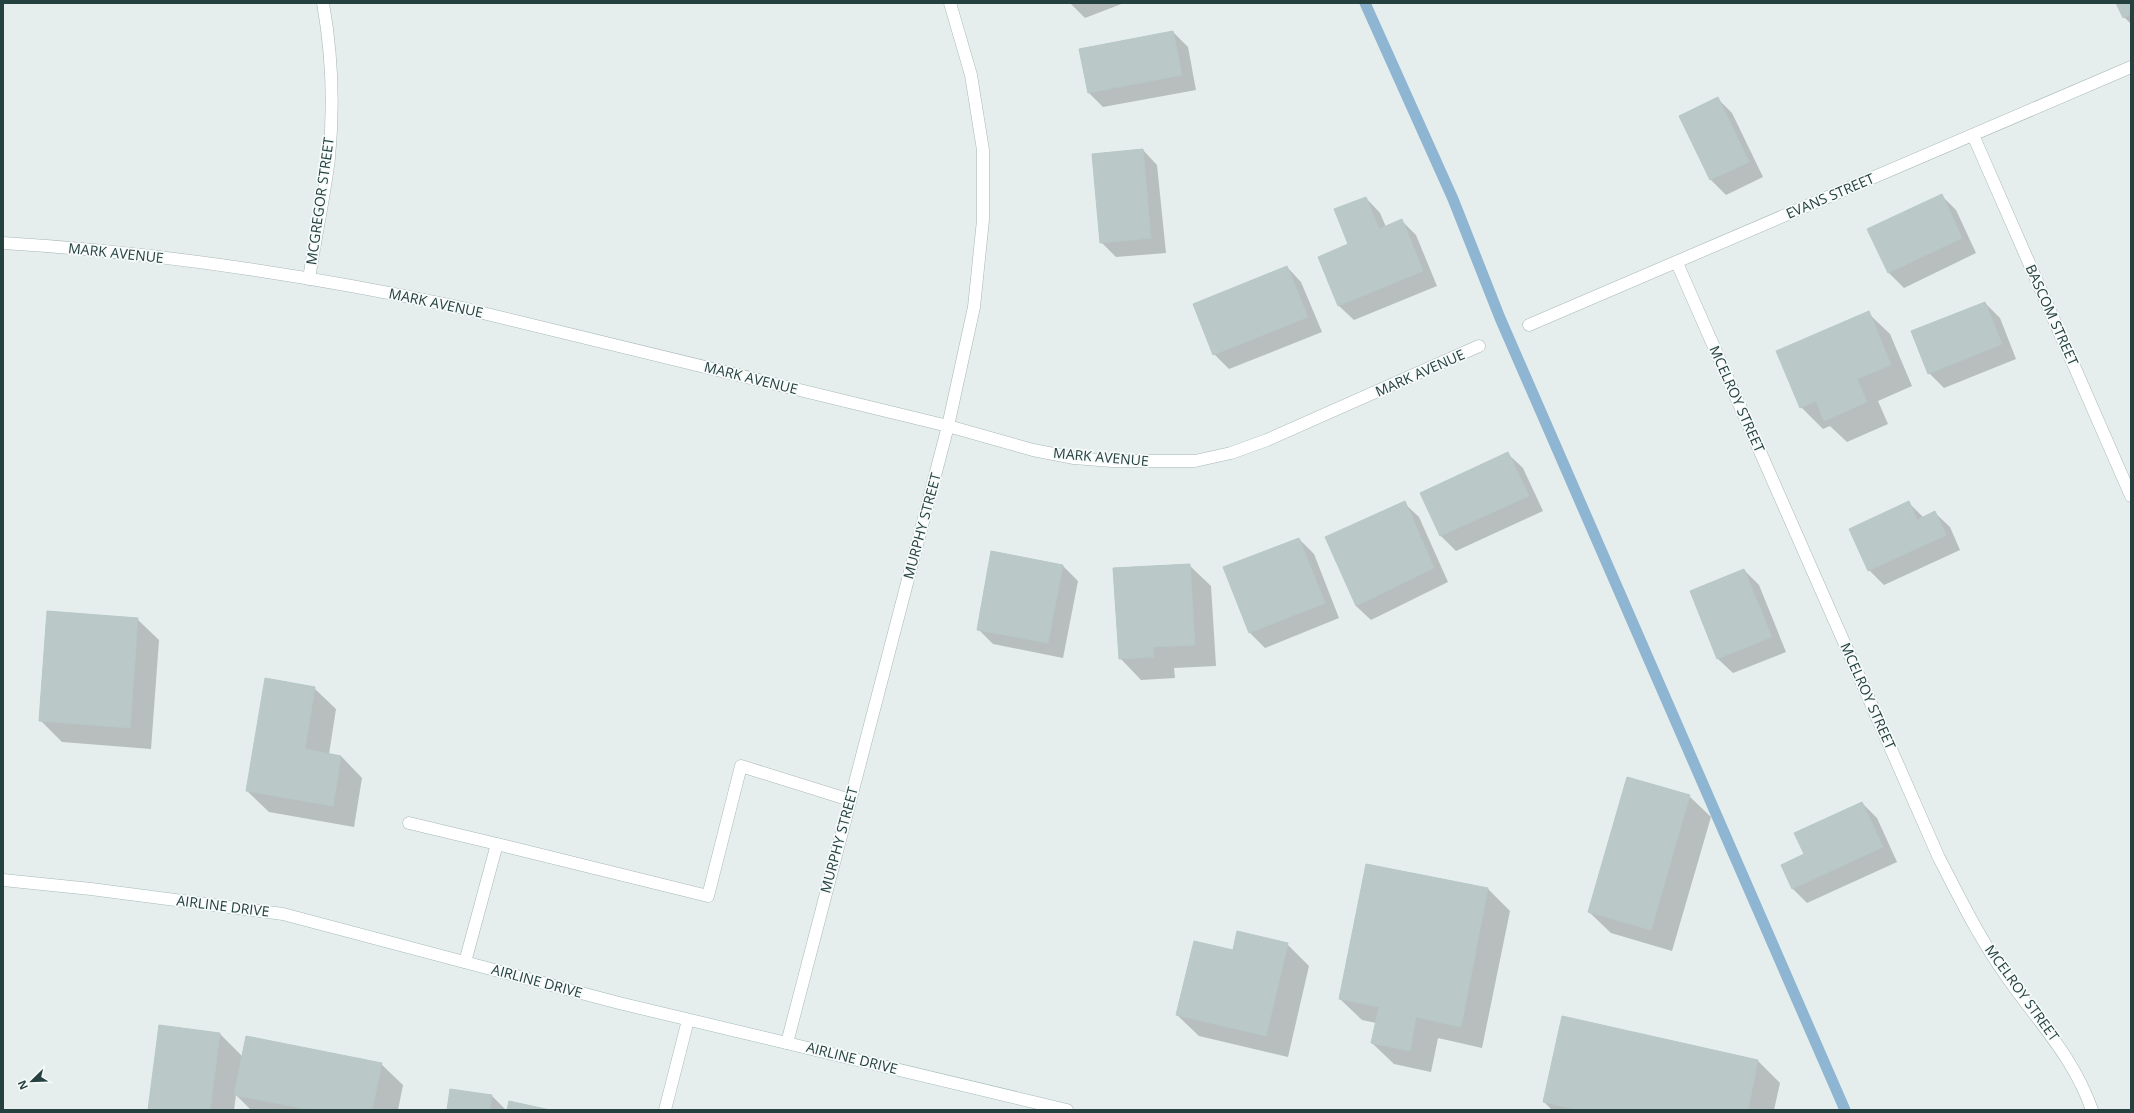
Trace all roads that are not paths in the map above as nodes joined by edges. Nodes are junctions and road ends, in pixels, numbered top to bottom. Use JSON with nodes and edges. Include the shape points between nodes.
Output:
{"nodes":[{"id":1,"x":323,"y":3,"type":"edge"},
{"id":2,"x":950,"y":3,"type":"edge"},
{"id":3,"x":2131,"y":67,"type":"edge"},
{"id":4,"x":1973,"y":134,"type":"junction"},
{"id":5,"x":3,"y":243,"type":"edge"},
{"id":6,"x":1677,"y":263,"type":"junction"},
{"id":7,"x":309,"y":279,"type":"junction"},
{"id":8,"x":1529,"y":325,"type":"dead end"},
{"id":9,"x":1480,"y":346,"type":"dead end"},
{"id":10,"x":948,"y":426,"type":"junction"},
{"id":11,"x":2131,"y":496,"type":"edge"},
{"id":12,"x":850,"y":800,"type":"junction"},
{"id":13,"x":409,"y":823,"type":"dead end"},
{"id":14,"x":497,"y":844,"type":"junction"},
{"id":15,"x":3,"y":880,"type":"edge"},
{"id":16,"x":465,"y":962,"type":"junction"},
{"id":17,"x":688,"y":1020,"type":"junction"},
{"id":18,"x":787,"y":1043,"type":"junction"},
{"id":19,"x":665,"y":1110,"type":"edge"},
{"id":20,"x":1067,"y":1110,"type":"edge"},
{"id":21,"x":2092,"y":1110,"type":"edge"}],
"edges":[{"from":1,"to":7,"type":"street","name":"MCGREGOR STREET","via":[[328,31],[332,95],[329,158]]},
{"from":2,"to":10,"type":"street","name":"MURPHY STREET","via":[[971,75],[981,142],[983,220],[974,307]]},
{"from":3,"to":4,"type":"street","name":"EVANS STREET"},
{"from":4,"to":6,"type":"street","name":"EVANS STREET"},
{"from":4,"to":11,"type":"street","name":"BASCOM STREET"},
{"from":5,"to":7,"type":"street","name":"MARK AVENUE","via":[[176,260]]},
{"from":6,"to":8,"type":"street","name":"EVANS STREET"},
{"from":6,"to":21,"type":"street","name":"MCELROY STREET","via":[[1939,858],[1988,949],[2060,1046],[2083,1085]]},
{"from":7,"to":10,"type":"street","name":"MARK AVENUE","via":[[454,306]]},
{"from":9,"to":10,"type":"street","name":"MARK AVENUE","via":[[1267,440],[1195,461],[1112,461],[1074,458],[1033,450]]},
{"from":10,"to":12,"type":"street","name":"MURPHY STREET"},
{"from":12,"to":14,"type":"street","via":[[741,766],[708,896]]},
{"from":12,"to":18,"type":"street","name":"MURPHY STREET"},
{"from":13,"to":14,"type":"street"},
{"from":14,"to":16,"type":"street"},
{"from":15,"to":16,"type":"street","name":"AIRLINE DRIVE","via":[[283,914]]},
{"from":16,"to":17,"type":"street","name":"AIRLINE DRIVE"},
{"from":17,"to":18,"type":"street","name":"AIRLINE DRIVE"},
{"from":17,"to":19,"type":"street"},
{"from":18,"to":20,"type":"street","name":"AIRLINE DRIVE"}]}
